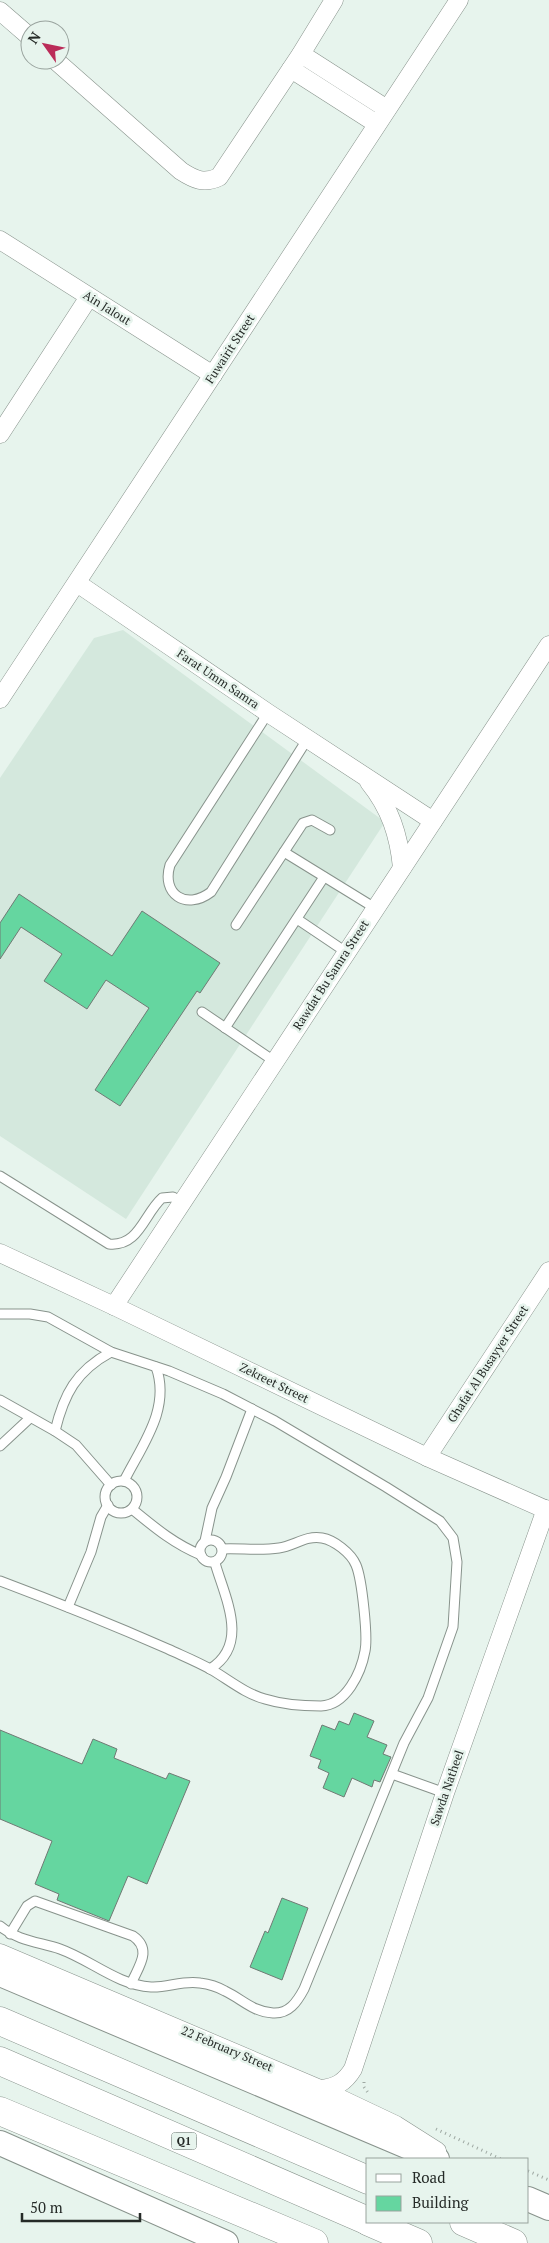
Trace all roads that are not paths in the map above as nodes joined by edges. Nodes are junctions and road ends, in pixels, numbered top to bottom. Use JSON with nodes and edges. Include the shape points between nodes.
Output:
{"nodes":[{"id":1,"x":334,"y":0,"type":"edge"},
{"id":2,"x":459,"y":0,"type":"edge"},
{"id":3,"x":0,"y":11,"type":"edge"},
{"id":4,"x":20,"y":29,"type":"edge"},
{"id":5,"x":301,"y":54,"type":"junction"},
{"id":6,"x":291,"y":69,"type":"junction"},
{"id":7,"x":66,"y":70,"type":"edge"},
{"id":8,"x":387,"y":109,"type":"junction"},
{"id":9,"x":377,"y":124,"type":"junction"},
{"id":10,"x":0,"y":240,"type":"edge"},
{"id":11,"x":89,"y":296,"type":"junction"},
{"id":12,"x":213,"y":374,"type":"junction"},
{"id":13,"x":0,"y":434,"type":"edge"},
{"id":14,"x":77,"y":583,"type":"junction"},
{"id":15,"x":549,"y":645,"type":"edge"},
{"id":16,"x":0,"y":698,"type":"edge"},
{"id":17,"x":268,"y":713,"type":"junction"},
{"id":18,"x":308,"y":738,"type":"junction"},
{"id":19,"x":361,"y":772,"type":"junction"},
{"id":20,"x":433,"y":821,"type":"junction"},
{"id":21,"x":330,"y":830,"type":"dead end"},
{"id":22,"x":284,"y":852,"type":"junction"},
{"id":23,"x":402,"y":868,"type":"junction"},
{"id":24,"x":324,"y":876,"type":"junction"},
{"id":25,"x":375,"y":908,"type":"junction"},
{"id":26,"x":297,"y":919,"type":"junction"},
{"id":27,"x":236,"y":925,"type":"dead end"},
{"id":28,"x":346,"y":952,"type":"junction"},
{"id":29,"x":202,"y":1012,"type":"dead end"},
{"id":30,"x":225,"y":1028,"type":"junction"},
{"id":31,"x":274,"y":1061,"type":"junction"},
{"id":32,"x":0,"y":1176,"type":"edge"},
{"id":33,"x":182,"y":1202,"type":"junction"},
{"id":34,"x":0,"y":1254,"type":"edge"},
{"id":35,"x":549,"y":1271,"type":"edge"},
{"id":36,"x":114,"y":1306,"type":"junction"},
{"id":37,"x":0,"y":1314,"type":"edge"},
{"id":38,"x":111,"y":1352,"type":"junction"},
{"id":39,"x":156,"y":1367,"type":"junction"},
{"id":40,"x":0,"y":1400,"type":"edge"},
{"id":41,"x":252,"y":1409,"type":"junction"},
{"id":42,"x":30,"y":1418,"type":"junction"},
{"id":43,"x":55,"y":1431,"type":"junction"},
{"id":44,"x":0,"y":1446,"type":"edge"},
{"id":45,"x":427,"y":1457,"type":"junction"},
{"id":46,"x":124,"y":1481,"type":"junction"},
{"id":47,"x":110,"y":1485,"type":"junction"},
{"id":48,"x":108,"y":1505,"type":"junction"},
{"id":49,"x":132,"y":1509,"type":"junction"},
{"id":50,"x":548,"y":1510,"type":"edge"},
{"id":51,"x":205,"y":1541,"type":"junction"},
{"id":52,"x":222,"y":1550,"type":"junction"},
{"id":53,"x":201,"y":1555,"type":"junction"},
{"id":54,"x":215,"y":1563,"type":"junction"},
{"id":55,"x":0,"y":1581,"type":"edge"},
{"id":56,"x":68,"y":1606,"type":"junction"},
{"id":57,"x":210,"y":1668,"type":"junction"},
{"id":58,"x":392,"y":1774,"type":"junction"},
{"id":59,"x":445,"y":1793,"type":"junction"},
{"id":60,"x":0,"y":1926,"type":"edge"},
{"id":61,"x":10,"y":1934,"type":"junction"},
{"id":62,"x":0,"y":1953,"type":"edge"},
{"id":63,"x":0,"y":1974,"type":"edge"},
{"id":64,"x":131,"y":1984,"type":"junction"},
{"id":65,"x":0,"y":2021,"type":"edge"},
{"id":66,"x":0,"y":2061,"type":"edge"},
{"id":67,"x":355,"y":2062,"type":"junction"},
{"id":68,"x":320,"y":2089,"type":"junction"},
{"id":69,"x":371,"y":2104,"type":"junction"},
{"id":70,"x":0,"y":2111,"type":"edge"},
{"id":71,"x":0,"y":2143,"type":"edge"},
{"id":72,"x":434,"y":2158,"type":"edge"},
{"id":73,"x":446,"y":2158,"type":"edge"},
{"id":74,"x":366,"y":2179,"type":"edge"},
{"id":75,"x":529,"y":2199,"type":"edge"},
{"id":76,"x":549,"y":2208,"type":"edge"},
{"id":77,"x":366,"y":2220,"type":"edge"},
{"id":78,"x":373,"y":2223,"type":"edge"},
{"id":79,"x":466,"y":2223,"type":"edge"},
{"id":80,"x":226,"y":2243,"type":"edge"},
{"id":81,"x":314,"y":2243,"type":"edge"},
{"id":82,"x":418,"y":2243,"type":"edge"},
{"id":83,"x":513,"y":2243,"type":"edge"}],
"edges":[{"from":1,"to":5,"type":"street"},
{"from":2,"to":8,"type":"street","name":"Fuwairit Street"},
{"from":3,"to":4,"type":"street"},
{"from":5,"to":6,"type":"street"},
{"from":5,"to":8,"type":"street"},
{"from":6,"to":7,"type":"street","via":[[219,177],[208,182],[181,172]]},
{"from":6,"to":9,"type":"street"},
{"from":8,"to":9,"type":"street","name":"Fuwairit Street"},
{"from":9,"to":12,"type":"street","name":"Fuwairit Street"},
{"from":10,"to":11,"type":"street","name":"Ain Jalout"},
{"from":11,"to":12,"type":"street","name":"Ain Jalout"},
{"from":11,"to":13,"type":"street"},
{"from":12,"to":14,"type":"street","name":"Fuwairit Street"},
{"from":14,"to":16,"type":"street","name":"Fuwairit Street"},
{"from":14,"to":17,"type":"street","name":"Farat Umm Samra"},
{"from":15,"to":20,"type":"street","name":"Rawdat Bu Samra Street"},
{"from":17,"to":18,"type":"street","name":"Farat Umm Samra"},
{"from":17,"to":18,"type":"lane","via":[[170,865],[167,874],[169,884],[182,899],[192,901],[210,892]]},
{"from":18,"to":19,"type":"street","name":"Farat Umm Samra"},
{"from":19,"to":20,"type":"street","name":"Farat Umm Samra"},
{"from":19,"to":23,"type":"street","name":"Farat Umm Samra","via":[[391,817],[400,842]]},
{"from":20,"to":23,"type":"street","name":"Rawdat Bu Samra Street"},
{"from":21,"to":22,"type":"lane","via":[[312,820],[305,821]]},
{"from":22,"to":24,"type":"lane"},
{"from":22,"to":27,"type":"lane"},
{"from":23,"to":25,"type":"street","name":"Rawdat Bu Samra Street"},
{"from":24,"to":25,"type":"lane"},
{"from":24,"to":26,"type":"lane"},
{"from":25,"to":28,"type":"street","name":"Rawdat Bu Samra Street"},
{"from":26,"to":28,"type":"lane"},
{"from":26,"to":30,"type":"lane"},
{"from":28,"to":31,"type":"street","name":"Rawdat Bu Samra Street"},
{"from":29,"to":30,"type":"lane"},
{"from":30,"to":31,"type":"lane"},
{"from":31,"to":33,"type":"street","name":"Rawdat Bu Samra Street"},
{"from":32,"to":33,"type":"lane","via":[[110,1244],[122,1244],[134,1237],[162,1198],[173,1197]]},
{"from":33,"to":36,"type":"street","name":"Rawdat Bu Samra Street"},
{"from":34,"to":36,"type":"street","name":"Zekreet Street"},
{"from":35,"to":45,"type":"street","name":"Ghafat Al Busayyer Street"},
{"from":36,"to":45,"type":"street","name":"Zekreet Street"},
{"from":37,"to":38,"type":"lane","via":[[48,1317]]},
{"from":38,"to":39,"type":"lane"},
{"from":38,"to":43,"type":"lane","via":[[74,1382],[62,1404]]},
{"from":39,"to":41,"type":"lane"},
{"from":39,"to":46,"type":"lane","via":[[161,1382],[160,1410]]},
{"from":40,"to":42,"type":"lane"},
{"from":41,"to":51,"type":"lane","via":[[212,1508]]},
{"from":41,"to":58,"type":"lane","via":[[386,1486],[440,1521],[453,1538],[457,1562],[453,1626],[428,1698]]},
{"from":42,"to":43,"type":"lane"},
{"from":42,"to":44,"type":"lane"},
{"from":43,"to":47,"type":"lane","via":[[76,1446]]},
{"from":45,"to":50,"type":"street","name":"Zekreet Street"},
{"from":46,"to":47,"type":"lane"},
{"from":46,"to":49,"type":"lane","via":[[136,1489],[136,1503]]},
{"from":47,"to":48,"type":"lane"},
{"from":48,"to":49,"type":"lane","via":[[119,1513]]},
{"from":48,"to":56,"type":"lane"},
{"from":49,"to":53,"type":"lane","via":[[166,1538]]},
{"from":50,"to":59,"type":"street","name":"Sawda Natheel"},
{"from":51,"to":52,"type":"lane","via":[[216,1540]]},
{"from":51,"to":53,"type":"lane"},
{"from":52,"to":54,"type":"lane"},
{"from":52,"to":57,"type":"lane","via":[[279,1548],[313,1537],[335,1544],[356,1564],[366,1633],[365,1651],[345,1695],[323,1706],[265,1700]]},
{"from":53,"to":54,"type":"lane","via":[[207,1562]]},
{"from":54,"to":57,"type":"lane","via":[[234,1627],[227,1651],[219,1663]]},
{"from":55,"to":56,"type":"lane"},
{"from":56,"to":57,"type":"lane"},
{"from":58,"to":59,"type":"lane"},
{"from":58,"to":64,"type":"lane","via":[[296,2004],[285,2012],[273,2013],[253,2009],[224,1990],[199,1983],[153,1987]]},
{"from":59,"to":67,"type":"street","name":"Sawda Natheel"},
{"from":60,"to":61,"type":"lane"},
{"from":61,"to":64,"type":"lane","via":[[60,1950]]},
{"from":61,"to":64,"type":"lane","via":[[27,1906],[35,1901],[133,1936],[144,1948]]},
{"from":62,"to":68,"type":"street","name":"22 February Street"},
{"from":63,"to":72,"type":"main road","name":"22 February Street"},
{"from":65,"to":74,"type":"highway"},
{"from":66,"to":77,"type":"highway","number":"Q1"},
{"from":67,"to":68,"type":"street","name":"Sawda Natheel","via":[[349,2076],[336,2086]]},
{"from":67,"to":69,"type":"street","name":"Sawda Natheel","via":[[352,2077],[356,2093]]},
{"from":68,"to":69,"type":"street","name":"22 February Street"},
{"from":69,"to":73,"type":"street","name":"22 February Street"},
{"from":70,"to":81,"type":"highway"},
{"from":71,"to":80,"type":"main road"},
{"from":75,"to":76,"type":"main road"},
{"from":78,"to":82,"type":"highway","number":"Q1"},
{"from":79,"to":83,"type":"highway"}]}
